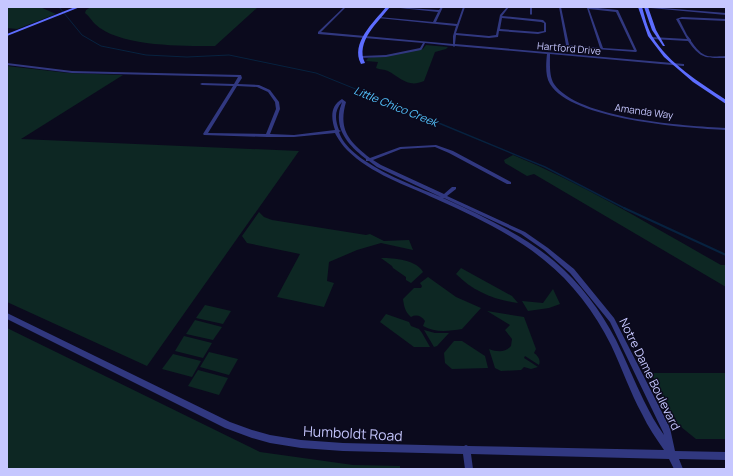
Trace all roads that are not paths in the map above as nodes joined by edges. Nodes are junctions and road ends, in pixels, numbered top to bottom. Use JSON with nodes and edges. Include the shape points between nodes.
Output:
{"nodes":[{"id":1,"x":78,"y":7,"type":"edge"},
{"id":2,"x":345,"y":7,"type":"edge"},
{"id":3,"x":388,"y":7,"type":"edge"},
{"id":4,"x":392,"y":7,"type":"edge"},
{"id":5,"x":442,"y":7,"type":"edge"},
{"id":6,"x":464,"y":7,"type":"edge"},
{"id":7,"x":508,"y":7,"type":"edge"},
{"id":8,"x":531,"y":7,"type":"edge"},
{"id":9,"x":560,"y":7,"type":"edge"},
{"id":10,"x":582,"y":7,"type":"edge"},
{"id":11,"x":645,"y":7,"type":"edge"},
{"id":12,"x":588,"y":8,"type":"edge"},
{"id":13,"x":412,"y":9,"type":"junction"},
{"id":14,"x":440,"y":11,"type":"junction"},
{"id":15,"x":531,"y":14,"type":"dead end"},
{"id":16,"x":726,"y":14,"type":"edge"},
{"id":17,"x":501,"y":17,"type":"junction"},
{"id":18,"x":381,"y":18,"type":"junction"},
{"id":19,"x":404,"y":20,"type":"junction"},
{"id":20,"x":726,"y":20,"type":"edge"},
{"id":21,"x":434,"y":23,"type":"junction"},
{"id":22,"x":458,"y":25,"type":"junction"},
{"id":23,"x":499,"y":30,"type":"junction"},
{"id":24,"x":455,"y":34,"type":"junction"},
{"id":25,"x":7,"y":35,"type":"edge"},
{"id":26,"x":367,"y":38,"type":"junction"},
{"id":27,"x":652,"y":38,"type":"junction"},
{"id":28,"x":659,"y":38,"type":"junction"},
{"id":29,"x":690,"y":40,"type":"junction"},
{"id":30,"x":424,"y":43,"type":"junction"},
{"id":31,"x":551,"y":45,"type":"dead end"},
{"id":32,"x":454,"y":46,"type":"junction"},
{"id":33,"x":568,"y":46,"type":"junction"},
{"id":34,"x":602,"y":49,"type":"junction"},
{"id":35,"x":548,"y":54,"type":"junction"},
{"id":36,"x":569,"y":56,"type":"junction"},
{"id":37,"x":726,"y":56,"type":"edge"},
{"id":38,"x":363,"y":57,"type":"joint"},
{"id":39,"x":7,"y":64,"type":"edge"},
{"id":40,"x":676,"y":65,"type":"junction"},
{"id":41,"x":684,"y":65,"type":"junction"},
{"id":42,"x":202,"y":84,"type":"dead end"},
{"id":43,"x":236,"y":85,"type":"junction"},
{"id":44,"x":726,"y":97,"type":"edge"},
{"id":45,"x":726,"y":102,"type":"edge"},
{"id":46,"x":726,"y":129,"type":"edge"},
{"id":47,"x":336,"y":131,"type":"junction"},
{"id":48,"x":342,"y":131,"type":"junction"},
{"id":49,"x":267,"y":136,"type":"junction"},
{"id":50,"x":370,"y":160,"type":"junction"},
{"id":51,"x":364,"y":162,"type":"junction"},
{"id":52,"x":509,"y":183,"type":"dead end"},
{"id":53,"x":454,"y":188,"type":"dead end"},
{"id":54,"x":442,"y":198,"type":"junction"},
{"id":55,"x":7,"y":316,"type":"edge"},
{"id":56,"x":466,"y":449,"type":"junction"},
{"id":57,"x":672,"y":454,"type":"junction"},
{"id":58,"x":726,"y":456,"type":"edge"},
{"id":59,"x":469,"y":469,"type":"edge"},
{"id":60,"x":679,"y":469,"type":"edge"}],
"edges":[{"from":1,"to":25,"type":"street"},
{"from":2,"to":26,"type":"street","name":"Hartford Drive","via":[[319,33]]},
{"from":3,"to":18,"type":"street"},
{"from":4,"to":13,"type":"street"},
{"from":4,"to":18,"type":"street"},
{"from":5,"to":14,"type":"street"},
{"from":6,"to":22,"type":"street"},
{"from":7,"to":17,"type":"street"},
{"from":8,"to":15,"type":"street"},
{"from":9,"to":33,"type":"street"},
{"from":10,"to":12,"type":"street"},
{"from":11,"to":16,"type":"street"},
{"from":11,"to":27,"type":"street","via":[[646,27]]},
{"from":11,"to":28,"type":"street"},
{"from":12,"to":34,"type":"street"},
{"from":12,"to":34,"type":"street","via":[[617,11],[636,50],[633,52]]},
{"from":13,"to":14,"type":"street"},
{"from":13,"to":19,"type":"street"},
{"from":14,"to":21,"type":"street"},
{"from":17,"to":23,"type":"street"},
{"from":17,"to":23,"type":"street","via":[[542,21],[545,23],[545,32]]},
{"from":18,"to":19,"type":"street"},
{"from":18,"to":26,"type":"street"},
{"from":19,"to":21,"type":"street"},
{"from":20,"to":29,"type":"street","via":[[678,18]]},
{"from":21,"to":22,"type":"street"},
{"from":22,"to":24,"type":"street"},
{"from":23,"to":24,"type":"street","via":[[497,36],[493,37]]},
{"from":24,"to":32,"type":"street"},
{"from":26,"to":30,"type":"street","name":"Hartford Drive"},
{"from":26,"to":38,"type":"street"},
{"from":27,"to":28,"type":"street"},
{"from":27,"to":40,"type":"street"},
{"from":28,"to":29,"type":"street"},
{"from":28,"to":41,"type":"street"},
{"from":29,"to":37,"type":"street","via":[[707,57]]},
{"from":30,"to":32,"type":"street","name":"Hartford Drive"},
{"from":30,"to":38,"type":"street","via":[[421,49],[386,56]]},
{"from":31,"to":33,"type":"street"},
{"from":32,"to":35,"type":"street","name":"Hartford Drive"},
{"from":33,"to":34,"type":"street"},
{"from":33,"to":36,"type":"street"},
{"from":35,"to":36,"type":"street","name":"Hartford Drive"},
{"from":35,"to":46,"type":"street","name":"Amanda Way","via":[[552,85],[563,96],[579,104],[628,119]]},
{"from":36,"to":40,"type":"street","name":"Hartford Drive"},
{"from":39,"to":43,"type":"street","via":[[72,72],[240,76]]},
{"from":40,"to":41,"type":"street","name":"Hartford Drive"},
{"from":40,"to":45,"type":"street"},
{"from":41,"to":44,"type":"street"},
{"from":42,"to":43,"type":"street"},
{"from":43,"to":49,"type":"street","via":[[265,88],[277,102],[278,109]]},
{"from":43,"to":49,"type":"street","via":[[206,134]]},
{"from":47,"to":48,"type":"street"},
{"from":47,"to":48,"type":"street","name":"Notre Dame Boulevard","via":[[334,110],[342,100],[344,102],[339,112]]},
{"from":47,"to":49,"type":"street"},
{"from":47,"to":51,"type":"street","name":"Notre Dame Boulevard","via":[[344,144]]},
{"from":48,"to":50,"type":"street","name":"Notre Dame Boulevard"},
{"from":50,"to":51,"type":"street"},
{"from":50,"to":52,"type":"street","via":[[400,148],[436,146]]},
{"from":50,"to":54,"type":"street","name":"Notre Dame Boulevard"},
{"from":51,"to":54,"type":"street","name":"Notre Dame Boulevard","via":[[386,175]]},
{"from":53,"to":54,"type":"street"},
{"from":54,"to":57,"type":"street","name":"Notre Dame Boulevard","via":[[509,233],[558,267],[589,304],[609,335],[645,413]]},
{"from":54,"to":57,"type":"street","name":"Notre Dame Boulevard","via":[[523,233],[572,271],[612,320],[667,431]]},
{"from":55,"to":56,"type":"street","name":"Humboldt Road","via":[[228,425],[261,436],[301,444],[343,447]]},
{"from":56,"to":57,"type":"street","name":"Humboldt Road"},
{"from":56,"to":59,"type":"street"},
{"from":57,"to":58,"type":"street","name":"Humboldt Road"},
{"from":57,"to":60,"type":"street"}]}
